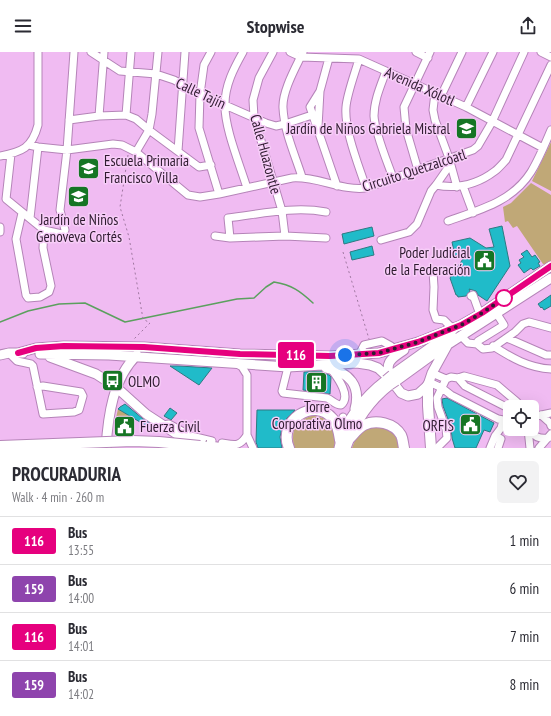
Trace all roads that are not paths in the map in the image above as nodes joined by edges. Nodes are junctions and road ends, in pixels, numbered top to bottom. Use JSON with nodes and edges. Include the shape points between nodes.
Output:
{"nodes":[{"id":1,"x":38,"y":52,"type":"edge"},
{"id":2,"x":74,"y":52,"type":"edge"},
{"id":3,"x":91,"y":52,"type":"edge"},
{"id":4,"x":104,"y":52,"type":"edge"},
{"id":5,"x":131,"y":52,"type":"edge"},
{"id":6,"x":158,"y":52,"type":"edge"},
{"id":7,"x":185,"y":52,"type":"edge"},
{"id":8,"x":211,"y":52,"type":"edge"},
{"id":9,"x":243,"y":52,"type":"edge"},
{"id":10,"x":273,"y":52,"type":"edge"},
{"id":11,"x":290,"y":52,"type":"edge"},
{"id":12,"x":416,"y":52,"type":"edge"},
{"id":13,"x":462,"y":52,"type":"edge"},
{"id":14,"x":493,"y":52,"type":"edge"},
{"id":15,"x":524,"y":52,"type":"edge"},
{"id":16,"x":541,"y":52,"type":"edge"},
{"id":17,"x":302,"y":55,"type":"edge"},
{"id":18,"x":429,"y":55,"type":"edge"},
{"id":19,"x":329,"y":58,"type":"junction"},
{"id":20,"x":551,"y":58,"type":"edge"},
{"id":21,"x":359,"y":59,"type":"junction"},
{"id":22,"x":103,"y":60,"type":"junction"},
{"id":23,"x":551,"y":65,"type":"edge"},
{"id":24,"x":386,"y":71,"type":"junction"},
{"id":25,"x":129,"y":72,"type":"junction"},
{"id":26,"x":156,"y":74,"type":"junction"},
{"id":27,"x":183,"y":84,"type":"junction"},
{"id":28,"x":415,"y":84,"type":"junction"},
{"id":29,"x":320,"y":91,"type":"junction"},
{"id":30,"x":200,"y":94,"type":"junction"},
{"id":31,"x":438,"y":94,"type":"junction"},
{"id":32,"x":225,"y":104,"type":"junction"},
{"id":33,"x":466,"y":107,"type":"junction"},
{"id":34,"x":152,"y":114,"type":"junction"},
{"id":35,"x":126,"y":115,"type":"junction"},
{"id":36,"x":312,"y":115,"type":"junction"},
{"id":37,"x":99,"y":116,"type":"junction"},
{"id":38,"x":254,"y":117,"type":"junction"},
{"id":39,"x":136,"y":119,"type":"junction"},
{"id":40,"x":69,"y":120,"type":"junction"},
{"id":41,"x":492,"y":122,"type":"junction"},
{"id":42,"x":285,"y":124,"type":"junction"},
{"id":43,"x":149,"y":130,"type":"junction"},
{"id":44,"x":551,"y":130,"type":"edge"},
{"id":45,"x":318,"y":133,"type":"junction"},
{"id":46,"x":518,"y":135,"type":"junction"},
{"id":47,"x":29,"y":145,"type":"junction"},
{"id":48,"x":38,"y":148,"type":"junction"},
{"id":49,"x":543,"y":148,"type":"junction"},
{"id":50,"x":67,"y":150,"type":"junction"},
{"id":51,"x":178,"y":150,"type":"junction"},
{"id":52,"x":136,"y":152,"type":"junction"},
{"id":53,"x":11,"y":154,"type":"junction"},
{"id":54,"x":0,"y":156,"type":"edge"},
{"id":55,"x":450,"y":162,"type":"junction"},
{"id":56,"x":210,"y":165,"type":"junction"},
{"id":57,"x":418,"y":170,"type":"junction"},
{"id":58,"x":302,"y":177,"type":"junction"},
{"id":59,"x":393,"y":178,"type":"junction"},
{"id":60,"x":274,"y":182,"type":"junction"},
{"id":61,"x":436,"y":185,"type":"junction"},
{"id":62,"x":337,"y":186,"type":"junction"},
{"id":63,"x":460,"y":187,"type":"junction"},
{"id":64,"x":246,"y":188,"type":"junction"},
{"id":65,"x":366,"y":188,"type":"junction"},
{"id":66,"x":219,"y":194,"type":"junction"},
{"id":67,"x":282,"y":210,"type":"junction"},
{"id":68,"x":326,"y":212,"type":"dead end"},
{"id":69,"x":472,"y":212,"type":"junction"},
{"id":70,"x":22,"y":213,"type":"junction"},
{"id":71,"x":30,"y":218,"type":"junction"},
{"id":72,"x":448,"y":221,"type":"dead end"},
{"id":73,"x":0,"y":227,"type":"edge"},
{"id":74,"x":44,"y":230,"type":"junction"},
{"id":75,"x":0,"y":232,"type":"edge"},
{"id":76,"x":215,"y":236,"type":"dead end"},
{"id":77,"x":285,"y":236,"type":"junction"},
{"id":78,"x":229,"y":237,"type":"junction"},
{"id":79,"x":326,"y":238,"type":"dead end"},
{"id":80,"x":381,"y":240,"type":"dead end"},
{"id":81,"x":551,"y":266,"type":"edge"},
{"id":82,"x":433,"y":270,"type":"dead end"},
{"id":83,"x":551,"y":278,"type":"edge"},
{"id":84,"x":497,"y":314,"type":"junction"},
{"id":85,"x":473,"y":328,"type":"junction"},
{"id":86,"x":551,"y":328,"type":"edge"},
{"id":87,"x":457,"y":330,"type":"junction"},
{"id":88,"x":507,"y":338,"type":"junction"},
{"id":89,"x":418,"y":342,"type":"junction"},
{"id":90,"x":477,"y":343,"type":"junction"},
{"id":91,"x":448,"y":344,"type":"junction"},
{"id":92,"x":493,"y":346,"type":"junction"},
{"id":93,"x":144,"y":347,"type":"junction"},
{"id":94,"x":394,"y":350,"type":"junction"},
{"id":95,"x":9,"y":353,"type":"edge"},
{"id":96,"x":40,"y":354,"type":"junction"},
{"id":97,"x":359,"y":355,"type":"junction"},
{"id":98,"x":551,"y":355,"type":"edge"},
{"id":99,"x":134,"y":357,"type":"junction"},
{"id":100,"x":237,"y":364,"type":"junction"},
{"id":101,"x":262,"y":365,"type":"junction"},
{"id":102,"x":309,"y":366,"type":"junction"},
{"id":103,"x":288,"y":367,"type":"junction"},
{"id":104,"x":330,"y":369,"type":"junction"},
{"id":105,"x":551,"y":369,"type":"edge"},
{"id":106,"x":247,"y":375,"type":"junction"},
{"id":107,"x":458,"y":378,"type":"junction"},
{"id":108,"x":446,"y":379,"type":"junction"},
{"id":109,"x":391,"y":380,"type":"junction"},
{"id":110,"x":430,"y":380,"type":"junction"},
{"id":111,"x":38,"y":387,"type":"junction"},
{"id":112,"x":116,"y":387,"type":"junction"},
{"id":113,"x":442,"y":388,"type":"junction"},
{"id":114,"x":515,"y":400,"type":"edge"},
{"id":115,"x":503,"y":405,"type":"edge"},
{"id":116,"x":551,"y":413,"type":"edge"},
{"id":117,"x":354,"y":414,"type":"junction"},
{"id":118,"x":541,"y":415,"type":"joint"},
{"id":119,"x":343,"y":417,"type":"dead end"},
{"id":120,"x":163,"y":425,"type":"junction"},
{"id":121,"x":551,"y":426,"type":"edge"},
{"id":122,"x":347,"y":428,"type":"junction"},
{"id":123,"x":247,"y":435,"type":"junction"},
{"id":124,"x":495,"y":436,"type":"junction"},
{"id":125,"x":529,"y":436,"type":"edge"},
{"id":126,"x":535,"y":436,"type":"edge"},
{"id":127,"x":549,"y":436,"type":"edge"},
{"id":128,"x":93,"y":439,"type":"junction"},
{"id":129,"x":108,"y":442,"type":"edge"},
{"id":130,"x":189,"y":442,"type":"junction"},
{"id":131,"x":344,"y":444,"type":"edge"},
{"id":132,"x":0,"y":445,"type":"edge"},
{"id":133,"x":205,"y":447,"type":"edge"},
{"id":134,"x":97,"y":448,"type":"edge"},
{"id":135,"x":110,"y":448,"type":"edge"},
{"id":136,"x":228,"y":448,"type":"edge"},
{"id":137,"x":253,"y":448,"type":"edge"},
{"id":138,"x":289,"y":448,"type":"edge"},
{"id":139,"x":404,"y":448,"type":"edge"},
{"id":140,"x":431,"y":448,"type":"edge"},
{"id":141,"x":438,"y":448,"type":"edge"},
{"id":142,"x":490,"y":448,"type":"edge"},
{"id":143,"x":498,"y":448,"type":"edge"},
{"id":144,"x":530,"y":448,"type":"edge"},
{"id":145,"x":539,"y":448,"type":"edge"}],
"edges":[{"from":1,"to":47,"type":"street","via":[[38,125]]},
{"from":2,"to":40,"type":"street"},
{"from":3,"to":22,"type":"street","name":"Calle Tajín"},
{"from":4,"to":22,"type":"street"},
{"from":5,"to":25,"type":"street"},
{"from":6,"to":26,"type":"street"},
{"from":7,"to":27,"type":"street"},
{"from":8,"to":30,"type":"street","via":[[204,65]]},
{"from":9,"to":32,"type":"street","via":[[230,79]]},
{"from":10,"to":38,"type":"street","name":"Calle Huazontle","via":[[259,78],[253,100]]},
{"from":11,"to":17,"type":"street","name":"Avenida Xólotl"},
{"from":12,"to":18,"type":"street"},
{"from":13,"to":31,"type":"street"},
{"from":14,"to":33,"type":"street"},
{"from":15,"to":41,"type":"street","name":"Circuito Quetzalcóatl"},
{"from":16,"to":20,"type":"street"},
{"from":17,"to":19,"type":"street","name":"Avenida Xólotl"},
{"from":17,"to":42,"type":"street","via":[[286,90],[283,106]]},
{"from":18,"to":28,"type":"street"},
{"from":19,"to":21,"type":"street","name":"Avenida Xólotl"},
{"from":19,"to":29,"type":"street"},
{"from":21,"to":24,"type":"street","name":"Avenida Xólotl"},
{"from":21,"to":65,"type":"street","via":[[346,107],[351,142]]},
{"from":22,"to":25,"type":"street","name":"Calle Tajín","via":[[120,71]]},
{"from":22,"to":37,"type":"street"},
{"from":23,"to":46,"type":"street"},
{"from":24,"to":28,"type":"street","name":"Avenida Xólotl"},
{"from":24,"to":59,"type":"street","via":[[376,99],[374,117]]},
{"from":25,"to":26,"type":"street","name":"Calle Tajín"},
{"from":25,"to":35,"type":"street"},
{"from":26,"to":27,"type":"street","name":"Calle Tajín"},
{"from":26,"to":34,"type":"street"},
{"from":27,"to":30,"type":"street","name":"Calle Tajín"},
{"from":27,"to":51,"type":"street"},
{"from":28,"to":31,"type":"street","name":"Avenida Xólotl"},
{"from":28,"to":57,"type":"street","via":[[404,107],[404,119]]},
{"from":29,"to":36,"type":"street","via":[[310,107]]},
{"from":29,"to":45,"type":"street"},
{"from":30,"to":32,"type":"street","name":"Calle Tajín"},
{"from":30,"to":56,"type":"street","via":[[199,128]]},
{"from":31,"to":33,"type":"street","name":"Avenida Xólotl"},
{"from":31,"to":55,"type":"street","via":[[433,110]]},
{"from":32,"to":38,"type":"street","name":"Calle Tajín"},
{"from":32,"to":64,"type":"street","via":[[227,126]]},
{"from":33,"to":41,"type":"street","name":"Avenida Xólotl"},
{"from":34,"to":39,"type":"street"},
{"from":34,"to":43,"type":"street"},
{"from":35,"to":37,"type":"street"},
{"from":35,"to":39,"type":"street"},
{"from":36,"to":42,"type":"street","name":"Calle Tajín"},
{"from":36,"to":45,"type":"street"},
{"from":37,"to":40,"type":"street"},
{"from":38,"to":42,"type":"street","name":"Calle Tajín","via":[[276,126]]},
{"from":38,"to":60,"type":"street","name":"Calle Huazontle"},
{"from":39,"to":43,"type":"street"},
{"from":40,"to":50,"type":"street"},
{"from":41,"to":46,"type":"street","name":"Avenida Xólotl"},
{"from":41,"to":55,"type":"street","name":"Circuito Quetzalcóatl","via":[[478,146]]},
{"from":42,"to":58,"type":"street"},
{"from":43,"to":51,"type":"street"},
{"from":43,"to":52,"type":"street"},
{"from":44,"to":49,"type":"street"},
{"from":45,"to":62,"type":"street"},
{"from":46,"to":49,"type":"street","name":"Avenida Xólotl"},
{"from":46,"to":63,"type":"street","via":[[506,160],[496,171]]},
{"from":47,"to":48,"type":"street","name":"Circuito Quetzalcóatl"},
{"from":47,"to":53,"type":"street"},
{"from":48,"to":50,"type":"street","name":"Circuito Quetzalcóatl"},
{"from":48,"to":71,"type":"street"},
{"from":49,"to":69,"type":"street","via":[[531,172],[520,185],[493,206]]},
{"from":50,"to":52,"type":"street","name":"Circuito Quetzalcóatl","via":[[113,144],[122,145]]},
{"from":50,"to":74,"type":"street","via":[[60,210],[65,230],[62,234]]},
{"from":51,"to":56,"type":"street","via":[[199,167]]},
{"from":52,"to":66,"type":"street","name":"Circuito Quetzalcóatl","via":[[188,194],[200,197]]},
{"from":53,"to":54,"type":"street"},
{"from":53,"to":70,"type":"street","via":[[6,199]]},
{"from":55,"to":57,"type":"street","name":"Circuito Quetzalcóatl"},
{"from":55,"to":61,"type":"street"},
{"from":55,"to":63,"type":"street"},
{"from":56,"to":66,"type":"street"},
{"from":57,"to":59,"type":"street","name":"Circuito Quetzalcóatl"},
{"from":58,"to":60,"type":"street","name":"Circuito Quetzalcóatl"},
{"from":58,"to":62,"type":"street","name":"Circuito Quetzalcóatl"},
{"from":59,"to":65,"type":"street","name":"Circuito Quetzalcóatl"},
{"from":60,"to":64,"type":"street","name":"Circuito Quetzalcóatl"},
{"from":60,"to":67,"type":"street","name":"Calle Huazontle"},
{"from":61,"to":63,"type":"street"},
{"from":61,"to":80,"type":"street","via":[[417,224],[409,232]]},
{"from":62,"to":65,"type":"street","name":"Circuito Quetzalcóatl"},
{"from":63,"to":69,"type":"street"},
{"from":64,"to":66,"type":"street","name":"Circuito Quetzalcóatl"},
{"from":67,"to":68,"type":"street","via":[[311,209]]},
{"from":67,"to":77,"type":"street","name":"Calle Huazontle"},
{"from":67,"to":78,"type":"street","via":[[228,218]]},
{"from":69,"to":72,"type":"street"},
{"from":70,"to":71,"type":"street"},
{"from":70,"to":74,"type":"street","via":[[16,239],[28,298],[40,297],[49,292],[51,286],[43,248]]},
{"from":71,"to":74,"type":"street"},
{"from":73,"to":75,"type":"street"},
{"from":76,"to":78,"type":"street"},
{"from":77,"to":78,"type":"street"},
{"from":77,"to":79,"type":"street"},
{"from":81,"to":87,"type":"main road"},
{"from":82,"to":87,"type":"street","via":[[433,310],[436,319],[444,320]]},
{"from":83,"to":84,"type":"main road"},
{"from":84,"to":85,"type":"main road"},
{"from":84,"to":90,"type":"street","via":[[504,325]]},
{"from":85,"to":87,"type":"main road"},
{"from":85,"to":90,"type":"street"},
{"from":86,"to":88,"type":"street","via":[[529,322]]},
{"from":87,"to":89,"type":"main road"},
{"from":87,"to":90,"type":"street","via":[[468,343]]},
{"from":87,"to":91,"type":"main road"},
{"from":87,"to":109,"type":"main road"},
{"from":88,"to":92,"type":"street"},
{"from":88,"to":98,"type":"street"},
{"from":89,"to":94,"type":"main road"},
{"from":89,"to":109,"type":"main road","via":[[390,359],[387,367]]},
{"from":90,"to":92,"type":"street","via":[[483,349]]},
{"from":91,"to":109,"type":"main road"},
{"from":91,"to":110,"type":"main road"},
{"from":92,"to":105,"type":"street","via":[[529,366]]},
{"from":93,"to":95,"type":"main road","via":[[64,346]]},
{"from":93,"to":97,"type":"main road","via":[[240,354]]},
{"from":93,"to":99,"type":"main road"},
{"from":94,"to":97,"type":"main road"},
{"from":94,"to":97,"type":"street","via":[[382,341],[364,345]]},
{"from":95,"to":96,"type":"main road"},
{"from":95,"to":111,"type":"street","via":[[17,361],[31,364]]},
{"from":96,"to":99,"type":"main road"},
{"from":96,"to":112,"type":"main road","via":[[96,374]]},
{"from":99,"to":100,"type":"main road"},
{"from":99,"to":112,"type":"main road"},
{"from":100,"to":101,"type":"main road"},
{"from":100,"to":106,"type":"street"},
{"from":101,"to":103,"type":"main road"},
{"from":101,"to":106,"type":"street"},
{"from":102,"to":103,"type":"main road"},
{"from":102,"to":104,"type":"main road"},
{"from":102,"to":109,"type":"main road","via":[[357,363],[370,365],[378,368]]},
{"from":103,"to":104,"type":"street","via":[[283,393],[327,398],[341,405],[346,399],[344,392]]},
{"from":104,"to":117,"type":"main road","via":[[342,372],[352,382],[357,394]]},
{"from":106,"to":123,"type":"street"},
{"from":107,"to":108,"type":"street"},
{"from":107,"to":114,"type":"street","via":[[464,376],[497,385]]},
{"from":107,"to":115,"type":"street","via":[[465,386]]},
{"from":108,"to":110,"type":"street"},
{"from":108,"to":113,"type":"street"},
{"from":109,"to":110,"type":"main road","via":[[401,393],[408,396],[418,394]]},
{"from":109,"to":117,"type":"main road","via":[[363,400]]},
{"from":109,"to":131,"type":"main road","via":[[369,404]]},
{"from":110,"to":113,"type":"street"},
{"from":110,"to":140,"type":"highway","via":[[428,406]]},
{"from":111,"to":111,"type":"street","via":[[43,414],[79,410],[83,396],[81,392]]},
{"from":112,"to":120,"type":"main road","via":[[146,414]]},
{"from":112,"to":129,"type":"main road"},
{"from":113,"to":124,"type":"street","via":[[503,420]]},
{"from":113,"to":141,"type":"street","via":[[437,398],[447,438]]},
{"from":116,"to":118,"type":"street"},
{"from":117,"to":122,"type":"main road"},
{"from":118,"to":121,"type":"street"},
{"from":119,"to":122,"type":"street"},
{"from":120,"to":123,"type":"street","via":[[169,424],[198,439],[232,444],[243,442]]},
{"from":120,"to":130,"type":"main road"},
{"from":122,"to":131,"type":"main road"},
{"from":123,"to":137,"type":"street"},
{"from":124,"to":142,"type":"street"},
{"from":124,"to":143,"type":"street","via":[[501,439]]},
{"from":125,"to":144,"type":"street"},
{"from":126,"to":127,"type":"street","via":[[539,439]]},
{"from":127,"to":145,"type":"street"},
{"from":128,"to":129,"type":"street"},
{"from":128,"to":132,"type":"street"},
{"from":128,"to":134,"type":"street"},
{"from":129,"to":130,"type":"street","via":[[148,438]]},
{"from":129,"to":135,"type":"street"},
{"from":130,"to":136,"type":"street"},
{"from":131,"to":138,"type":"highway","via":[[333,420],[328,415],[313,410],[304,412],[291,422],[286,438]]},
{"from":131,"to":139,"type":"highway","via":[[363,425],[380,422],[395,428],[401,435]]},
{"from":132,"to":133,"type":"highway","bridge":true,"via":[[133,441]]}]}
